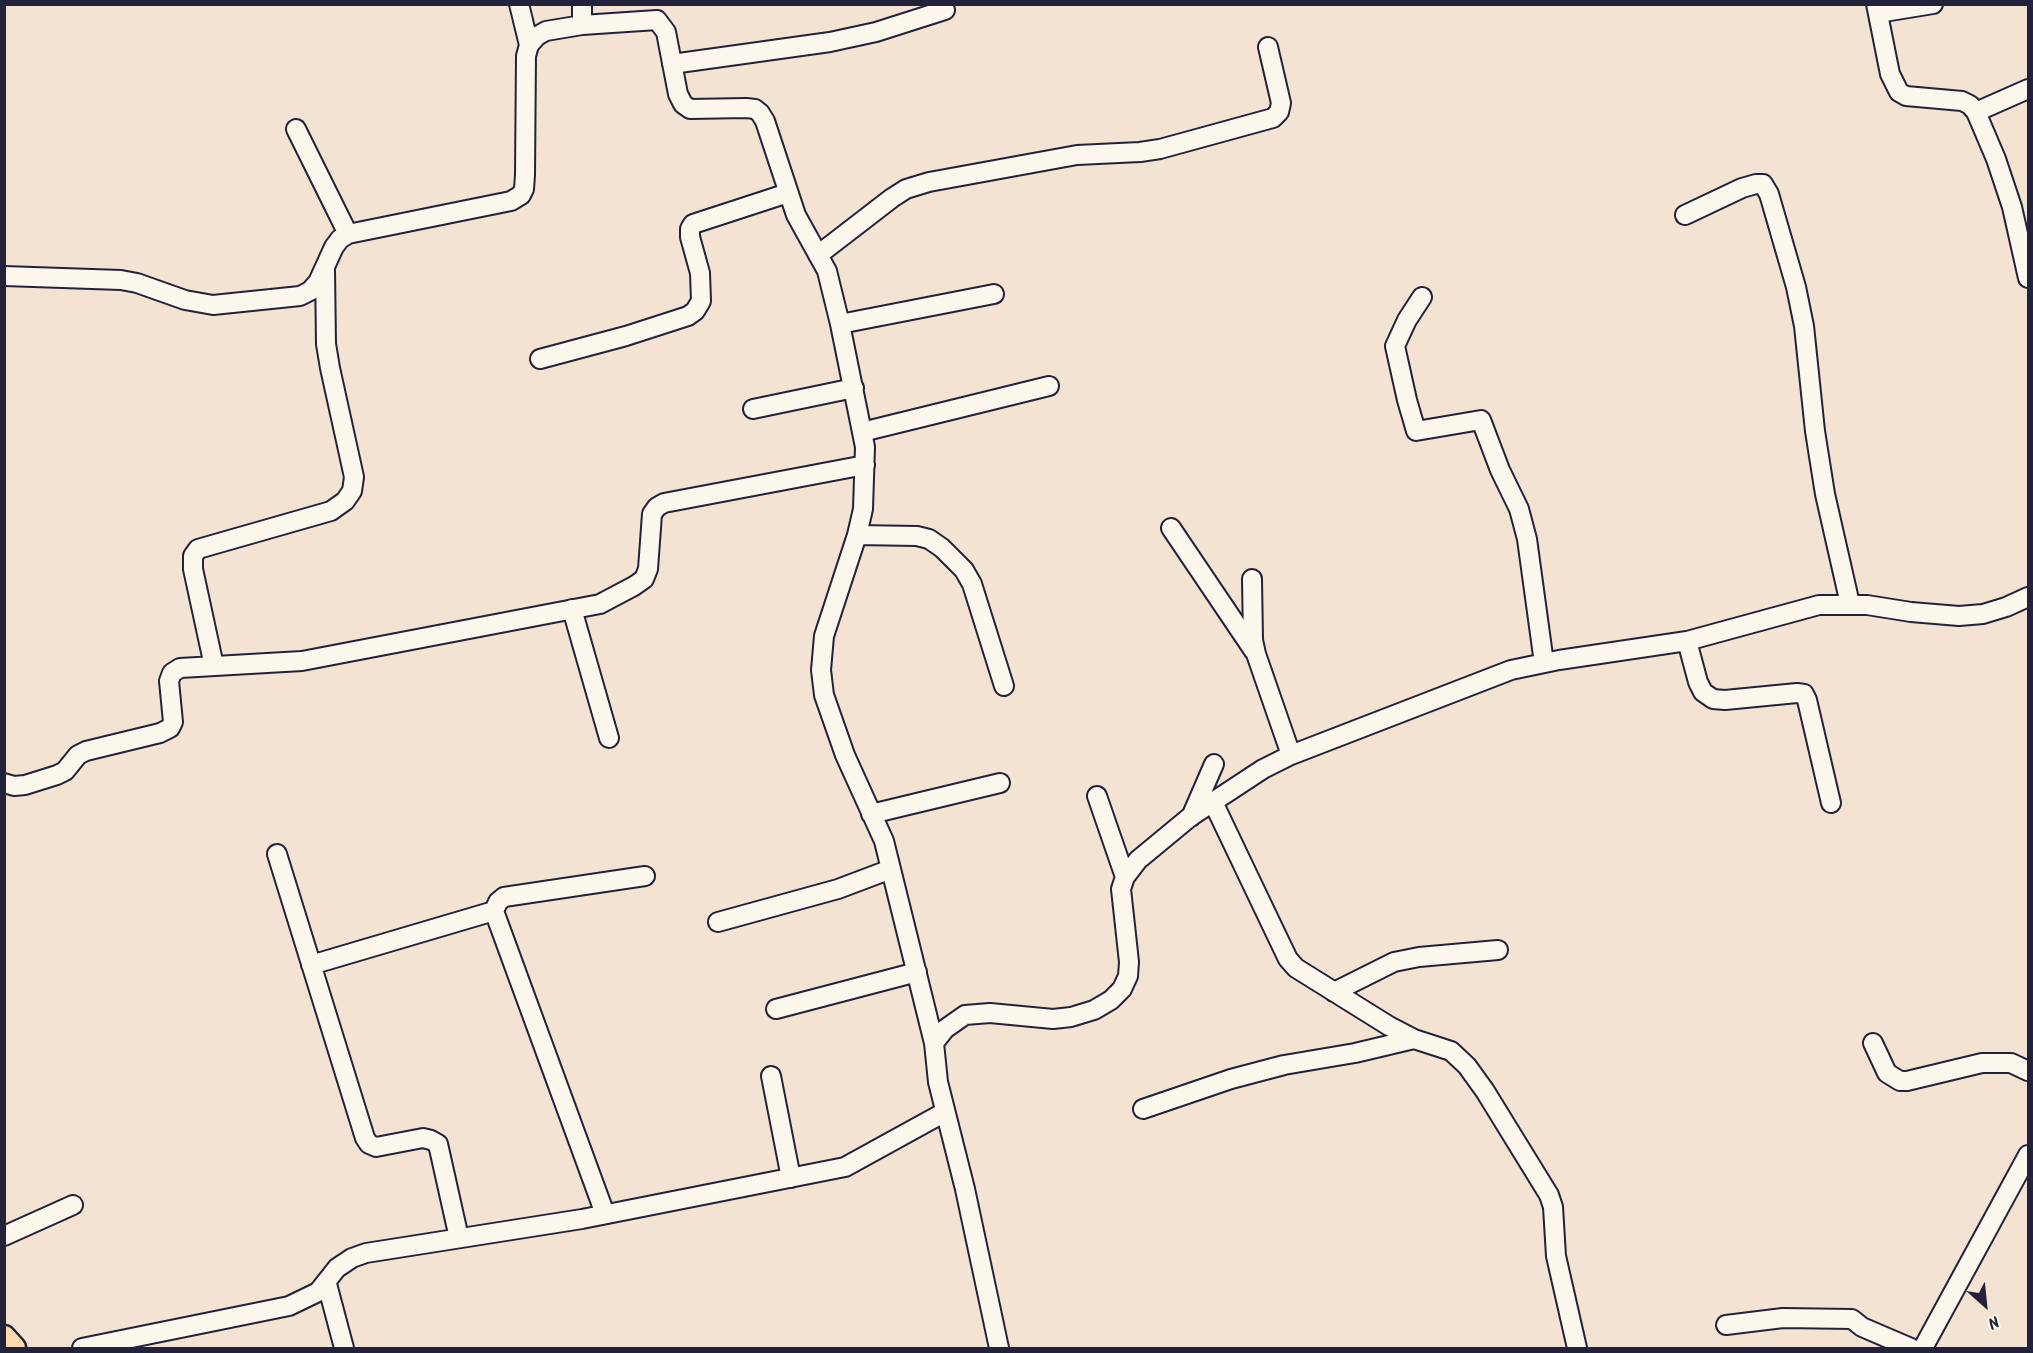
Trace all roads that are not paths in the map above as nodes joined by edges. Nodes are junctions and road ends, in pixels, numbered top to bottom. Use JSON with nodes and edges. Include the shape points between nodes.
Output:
{"nodes":[{"id":1,"x":519,"y":4,"type":"edge"},
{"id":2,"x":582,"y":4,"type":"edge"},
{"id":3,"x":1933,"y":4,"type":"edge"},
{"id":4,"x":1877,"y":9,"type":"edge"},
{"id":5,"x":945,"y":10,"type":"dead end"},
{"id":6,"x":582,"y":25,"type":"junction"},
{"id":7,"x":529,"y":45,"type":"junction"},
{"id":8,"x":1268,"y":47,"type":"dead end"},
{"id":9,"x":672,"y":64,"type":"junction"},
{"id":10,"x":2028,"y":89,"type":"edge"},
{"id":11,"x":1976,"y":112,"type":"junction"},
{"id":12,"x":296,"y":129,"type":"dead end"},
{"id":13,"x":788,"y":194,"type":"junction"},
{"id":14,"x":1685,"y":215,"type":"dead end"},
{"id":15,"x":348,"y":234,"type":"junction"},
{"id":16,"x":818,"y":255,"type":"junction"},
{"id":17,"x":325,"y":267,"type":"junction"},
{"id":18,"x":4,"y":276,"type":"edge"},
{"id":19,"x":2028,"y":278,"type":"edge"},
{"id":20,"x":994,"y":294,"type":"dead end"},
{"id":21,"x":1422,"y":297,"type":"dead end"},
{"id":22,"x":840,"y":324,"type":"junction"},
{"id":23,"x":540,"y":359,"type":"dead end"},
{"id":24,"x":1049,"y":387,"type":"dead end"},
{"id":25,"x":854,"y":388,"type":"junction"},
{"id":26,"x":753,"y":409,"type":"dead end"},
{"id":27,"x":862,"y":432,"type":"junction"},
{"id":28,"x":864,"y":465,"type":"junction"},
{"id":29,"x":1171,"y":528,"type":"dead end"},
{"id":30,"x":857,"y":535,"type":"junction"},
{"id":31,"x":1252,"y":579,"type":"dead end"},
{"id":32,"x":2028,"y":597,"type":"edge"},
{"id":33,"x":1850,"y":604,"type":"junction"},
{"id":34,"x":572,"y":609,"type":"junction"},
{"id":35,"x":1687,"y":641,"type":"junction"},
{"id":36,"x":1256,"y":654,"type":"junction"},
{"id":37,"x":1544,"y":663,"type":"junction"},
{"id":38,"x":214,"y":666,"type":"junction"},
{"id":39,"x":1004,"y":686,"type":"dead end"},
{"id":40,"x":609,"y":738,"type":"dead end"},
{"id":41,"x":1290,"y":755,"type":"junction"},
{"id":42,"x":1214,"y":764,"type":"dead end"},
{"id":43,"x":4,"y":783,"type":"edge"},
{"id":44,"x":999,"y":783,"type":"dead end"},
{"id":45,"x":1096,"y":796,"type":"dead end"},
{"id":46,"x":1213,"y":802,"type":"junction"},
{"id":47,"x":1831,"y":802,"type":"dead end"},
{"id":48,"x":871,"y":814,"type":"junction"},
{"id":49,"x":1190,"y":817,"type":"junction"},
{"id":50,"x":277,"y":854,"type":"dead end"},
{"id":51,"x":891,"y":869,"type":"junction"},
{"id":52,"x":645,"y":876,"type":"dead end"},
{"id":53,"x":1125,"y":877,"type":"junction"},
{"id":54,"x":494,"y":911,"type":"junction"},
{"id":55,"x":718,"y":922,"type":"dead end"},
{"id":56,"x":1498,"y":950,"type":"dead end"},
{"id":57,"x":311,"y":965,"type":"junction"},
{"id":58,"x":917,"y":972,"type":"junction"},
{"id":59,"x":1334,"y":992,"type":"junction"},
{"id":60,"x":776,"y":1009,"type":"dead end"},
{"id":61,"x":1414,"y":1039,"type":"junction"},
{"id":62,"x":934,"y":1043,"type":"junction"},
{"id":63,"x":1873,"y":1043,"type":"dead end"},
{"id":64,"x":2028,"y":1071,"type":"edge"},
{"id":65,"x":771,"y":1076,"type":"dead end"},
{"id":66,"x":1143,"y":1109,"type":"dead end"},
{"id":67,"x":945,"y":1112,"type":"junction"},
{"id":68,"x":2028,"y":1155,"type":"edge"},
{"id":69,"x":791,"y":1178,"type":"junction"},
{"id":70,"x":73,"y":1205,"type":"dead end"},
{"id":71,"x":605,"y":1214,"type":"junction"},
{"id":72,"x":4,"y":1236,"type":"edge"},
{"id":73,"x":459,"y":1238,"type":"junction"},
{"id":74,"x":327,"y":1284,"type":"junction"},
{"id":75,"x":1726,"y":1325,"type":"dead end"},
{"id":76,"x":4,"y":1337,"type":"edge"},
{"id":77,"x":993,"y":1347,"type":"edge"},
{"id":78,"x":14,"y":1348,"type":"edge"},
{"id":79,"x":82,"y":1348,"type":"edge"},
{"id":80,"x":344,"y":1348,"type":"edge"},
{"id":81,"x":1577,"y":1348,"type":"edge"},
{"id":82,"x":1911,"y":1348,"type":"edge"},
{"id":83,"x":1923,"y":1348,"type":"edge"}],
"edges":[{"from":1,"to":7,"type":"street"},
{"from":2,"to":6,"type":"street"},
{"from":3,"to":4,"type":"street"},
{"from":4,"to":11,"type":"street","via":[[1890,74],[1899,92],[1962,101]]},
{"from":5,"to":9,"type":"street","via":[[830,42]]},
{"from":6,"to":7,"type":"street","via":[[546,31]]},
{"from":6,"to":9,"type":"street","via":[[657,20],[666,32]]},
{"from":7,"to":15,"type":"street","via":[[521,195],[511,201]]},
{"from":8,"to":16,"type":"street","via":[[1281,104],[1273,118],[1160,149],[1077,154],[929,182],[892,198]]},
{"from":9,"to":13,"type":"street","via":[[678,94],[690,109],[746,108],[760,113]]},
{"from":10,"to":11,"type":"street"},
{"from":11,"to":19,"type":"street","via":[[2012,207]]},
{"from":12,"to":15,"type":"street"},
{"from":13,"to":16,"type":"street","via":[[803,232]]},
{"from":13,"to":23,"type":"street","via":[[693,224],[690,237],[700,273],[701,301],[688,316]]},
{"from":14,"to":33,"type":"street","via":[[1756,184],[1763,184],[1769,194],[1804,326],[1825,494]]},
{"from":15,"to":17,"type":"street","via":[[334,247]]},
{"from":16,"to":22,"type":"street","via":[[827,271]]},
{"from":17,"to":18,"type":"street","via":[[318,282],[300,296],[213,304],[185,300],[129,282]]},
{"from":17,"to":38,"type":"street","via":[[326,344],[354,477],[352,491],[331,511],[198,549],[193,556],[193,569]]},
{"from":20,"to":22,"type":"street"},
{"from":21,"to":37,"type":"street","via":[[1395,346],[1416,431],[1481,420],[1519,508],[1527,538]]},
{"from":22,"to":25,"type":"street"},
{"from":24,"to":27,"type":"street"},
{"from":25,"to":26,"type":"street"},
{"from":25,"to":27,"type":"street"},
{"from":27,"to":28,"type":"street"},
{"from":28,"to":30,"type":"street","via":[[863,509]]},
{"from":28,"to":34,"type":"street","via":[[664,503],[652,514],[644,579],[600,604]]},
{"from":29,"to":36,"type":"street"},
{"from":30,"to":39,"type":"street","via":[[929,539],[964,570]]},
{"from":30,"to":48,"type":"street","via":[[824,636],[821,670],[834,725]]},
{"from":31,"to":36,"type":"street"},
{"from":32,"to":33,"type":"street","via":[[1983,614],[1959,616]]},
{"from":33,"to":35,"type":"street","via":[[1819,606]]},
{"from":34,"to":38,"type":"street","via":[[302,661]]},
{"from":34,"to":40,"type":"street"},
{"from":35,"to":37,"type":"street"},
{"from":35,"to":47,"type":"street","via":[[1698,682],[1713,699],[1804,694]]},
{"from":36,"to":41,"type":"street"},
{"from":37,"to":41,"type":"street","via":[[1511,670]]},
{"from":38,"to":43,"type":"street","via":[[180,668],[172,673],[170,728],[86,751],[57,775],[25,785]]},
{"from":41,"to":46,"type":"street"},
{"from":42,"to":49,"type":"street"},
{"from":44,"to":48,"type":"street"},
{"from":45,"to":53,"type":"street"},
{"from":46,"to":49,"type":"street"},
{"from":46,"to":59,"type":"street","via":[[1288,959]]},
{"from":48,"to":51,"type":"street"},
{"from":49,"to":53,"type":"street","via":[[1138,860]]},
{"from":50,"to":57,"type":"street"},
{"from":51,"to":55,"type":"street","via":[[838,889]]},
{"from":51,"to":58,"type":"street"},
{"from":52,"to":54,"type":"street","via":[[504,897]]},
{"from":53,"to":62,"type":"street","via":[[1121,889],[1128,976],[1111,1000],[1094,1010],[1053,1019],[990,1013],[965,1015],[945,1029]]},
{"from":54,"to":57,"type":"street"},
{"from":54,"to":71,"type":"street"},
{"from":56,"to":59,"type":"street","via":[[1394,962]]},
{"from":57,"to":73,"type":"street","via":[[364,1138],[376,1147],[423,1138],[438,1144]]},
{"from":58,"to":60,"type":"street"},
{"from":58,"to":62,"type":"street"},
{"from":59,"to":61,"type":"street"},
{"from":61,"to":66,"type":"street","via":[[1284,1065]]},
{"from":61,"to":81,"type":"street","via":[[1451,1051],[1462,1061],[1549,1195],[1556,1256]]},
{"from":62,"to":67,"type":"street"},
{"from":63,"to":64,"type":"street","via":[[1887,1073],[1900,1081],[1982,1063],[2011,1063]]},
{"from":65,"to":69,"type":"street"},
{"from":67,"to":69,"type":"street","via":[[845,1167]]},
{"from":67,"to":77,"type":"street","via":[[965,1189]]},
{"from":68,"to":83,"type":"street"},
{"from":69,"to":71,"type":"street"},
{"from":70,"to":72,"type":"street"},
{"from":71,"to":73,"type":"street"},
{"from":73,"to":74,"type":"street","via":[[366,1253],[337,1269]]},
{"from":74,"to":79,"type":"street","via":[[289,1306]]},
{"from":74,"to":80,"type":"street"},
{"from":75,"to":82,"type":"street","via":[[1783,1318],[1852,1319]]},
{"from":76,"to":78,"type":"main road"}]}
